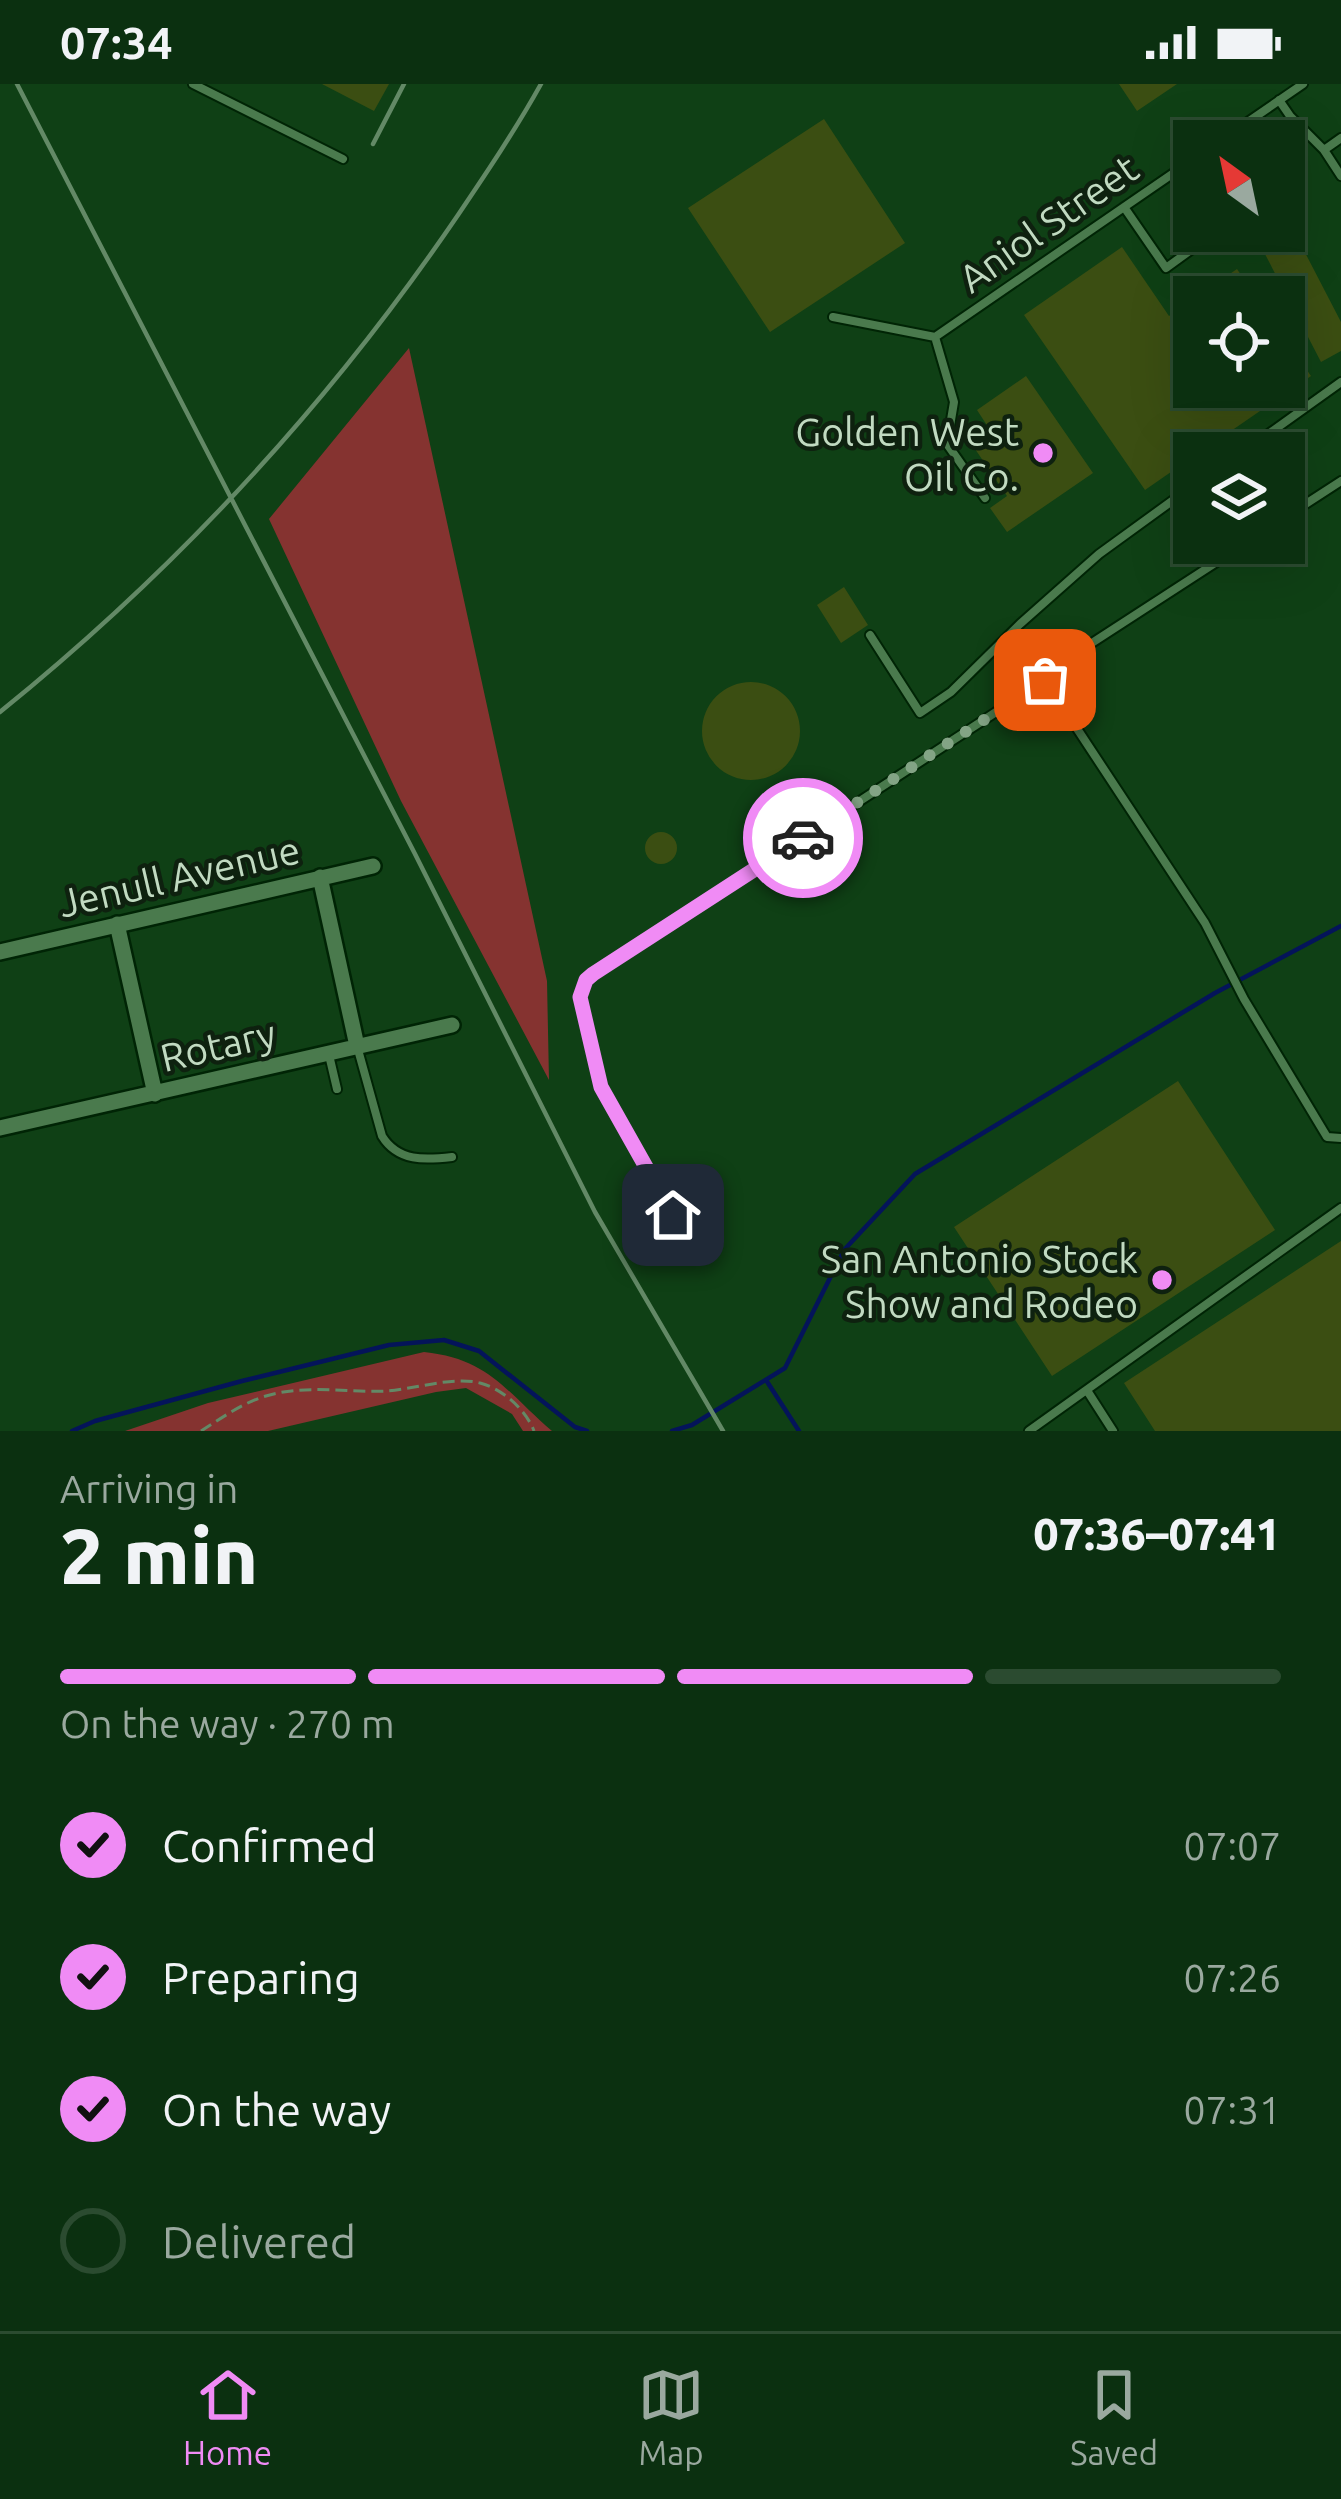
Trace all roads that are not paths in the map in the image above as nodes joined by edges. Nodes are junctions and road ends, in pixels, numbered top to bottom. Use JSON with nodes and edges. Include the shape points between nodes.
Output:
{"nodes":[{"id":1,"x":193,"y":84,"type":"edge"},
{"id":2,"x":1303,"y":84,"type":"edge"},
{"id":3,"x":1279,"y":100,"type":"junction"},
{"id":4,"x":1250,"y":120,"type":"edge"},
{"id":5,"x":1341,"y":138,"type":"edge"},
{"id":6,"x":1324,"y":150,"type":"junction"},
{"id":7,"x":343,"y":159,"type":"dead end"},
{"id":8,"x":1173,"y":174,"type":"edge"},
{"id":9,"x":1341,"y":176,"type":"edge"},
{"id":10,"x":1124,"y":207,"type":"junction"},
{"id":11,"x":1188,"y":252,"type":"edge"},
{"id":12,"x":833,"y":317,"type":"dead end"},
{"id":13,"x":935,"y":338,"type":"junction"},
{"id":14,"x":1341,"y":382,"type":"edge"},
{"id":15,"x":1271,"y":432,"type":"edge"},
{"id":16,"x":1341,"y":481,"type":"edge"},
{"id":17,"x":985,"y":498,"type":"dead end"},
{"id":18,"x":1173,"y":500,"type":"edge"},
{"id":19,"x":1305,"y":504,"type":"edge"},
{"id":20,"x":1214,"y":564,"type":"edge"},
{"id":21,"x":870,"y":635,"type":"dead end"},
{"id":22,"x":1045,"y":680,"type":"junction"},
{"id":23,"x":373,"y":866,"type":"dead end"},
{"id":24,"x":320,"y":877,"type":"junction"},
{"id":25,"x":117,"y":924,"type":"junction"},
{"id":26,"x":0,"y":952,"type":"edge"},
{"id":27,"x":452,"y":1025,"type":"dead end"},
{"id":28,"x":357,"y":1046,"type":"junction"},
{"id":29,"x":329,"y":1053,"type":"junction"},
{"id":30,"x":338,"y":1089,"type":"dead end"},
{"id":31,"x":155,"y":1094,"type":"junction"},
{"id":32,"x":0,"y":1128,"type":"edge"},
{"id":33,"x":1341,"y":1138,"type":"edge"},
{"id":34,"x":452,"y":1156,"type":"dead end"},
{"id":35,"x":1341,"y":1208,"type":"edge"},
{"id":36,"x":673,"y":1215,"type":"dead end"},
{"id":37,"x":1088,"y":1391,"type":"junction"},
{"id":38,"x":1029,"y":1431,"type":"edge"},
{"id":39,"x":1113,"y":1431,"type":"edge"}],
"edges":[{"from":1,"to":7,"type":"lane"},
{"from":2,"to":3,"type":"lane"},
{"from":3,"to":4,"type":"lane"},
{"from":3,"to":6,"type":"lane"},
{"from":5,"to":6,"type":"lane"},
{"from":6,"to":9,"type":"lane"},
{"from":8,"to":10,"type":"lane","name":"Aniol Street"},
{"from":10,"to":11,"type":"lane","via":[[1166,268]]},
{"from":10,"to":13,"type":"lane","name":"Aniol Street"},
{"from":12,"to":13,"type":"lane"},
{"from":13,"to":17,"type":"lane","via":[[954,401],[947,444]]},
{"from":14,"to":15,"type":"lane"},
{"from":16,"to":19,"type":"lane"},
{"from":18,"to":21,"type":"lane","via":[[1099,554],[920,713]]},
{"from":20,"to":22,"type":"lane"},
{"from":22,"to":33,"type":"lane","via":[[1199,913],[1327,1137]]},
{"from":22,"to":36,"type":"lane","via":[[586,980],[580,997],[601,1087]]},
{"from":23,"to":24,"type":"street","name":"Jenull Avenue"},
{"from":24,"to":25,"type":"street","name":"Jenull Avenue"},
{"from":24,"to":28,"type":"street"},
{"from":25,"to":26,"type":"street","name":"Jenull Avenue"},
{"from":25,"to":31,"type":"street"},
{"from":27,"to":28,"type":"street","name":"Rotary"},
{"from":28,"to":29,"type":"street","name":"Rotary"},
{"from":28,"to":34,"type":"lane","via":[[389,1148],[428,1160]]},
{"from":29,"to":30,"type":"lane"},
{"from":29,"to":31,"type":"street","name":"Rotary","via":[[176,1096]]},
{"from":31,"to":32,"type":"street","name":"Rotary"},
{"from":35,"to":37,"type":"lane"},
{"from":37,"to":38,"type":"lane"},
{"from":37,"to":39,"type":"lane"}]}
